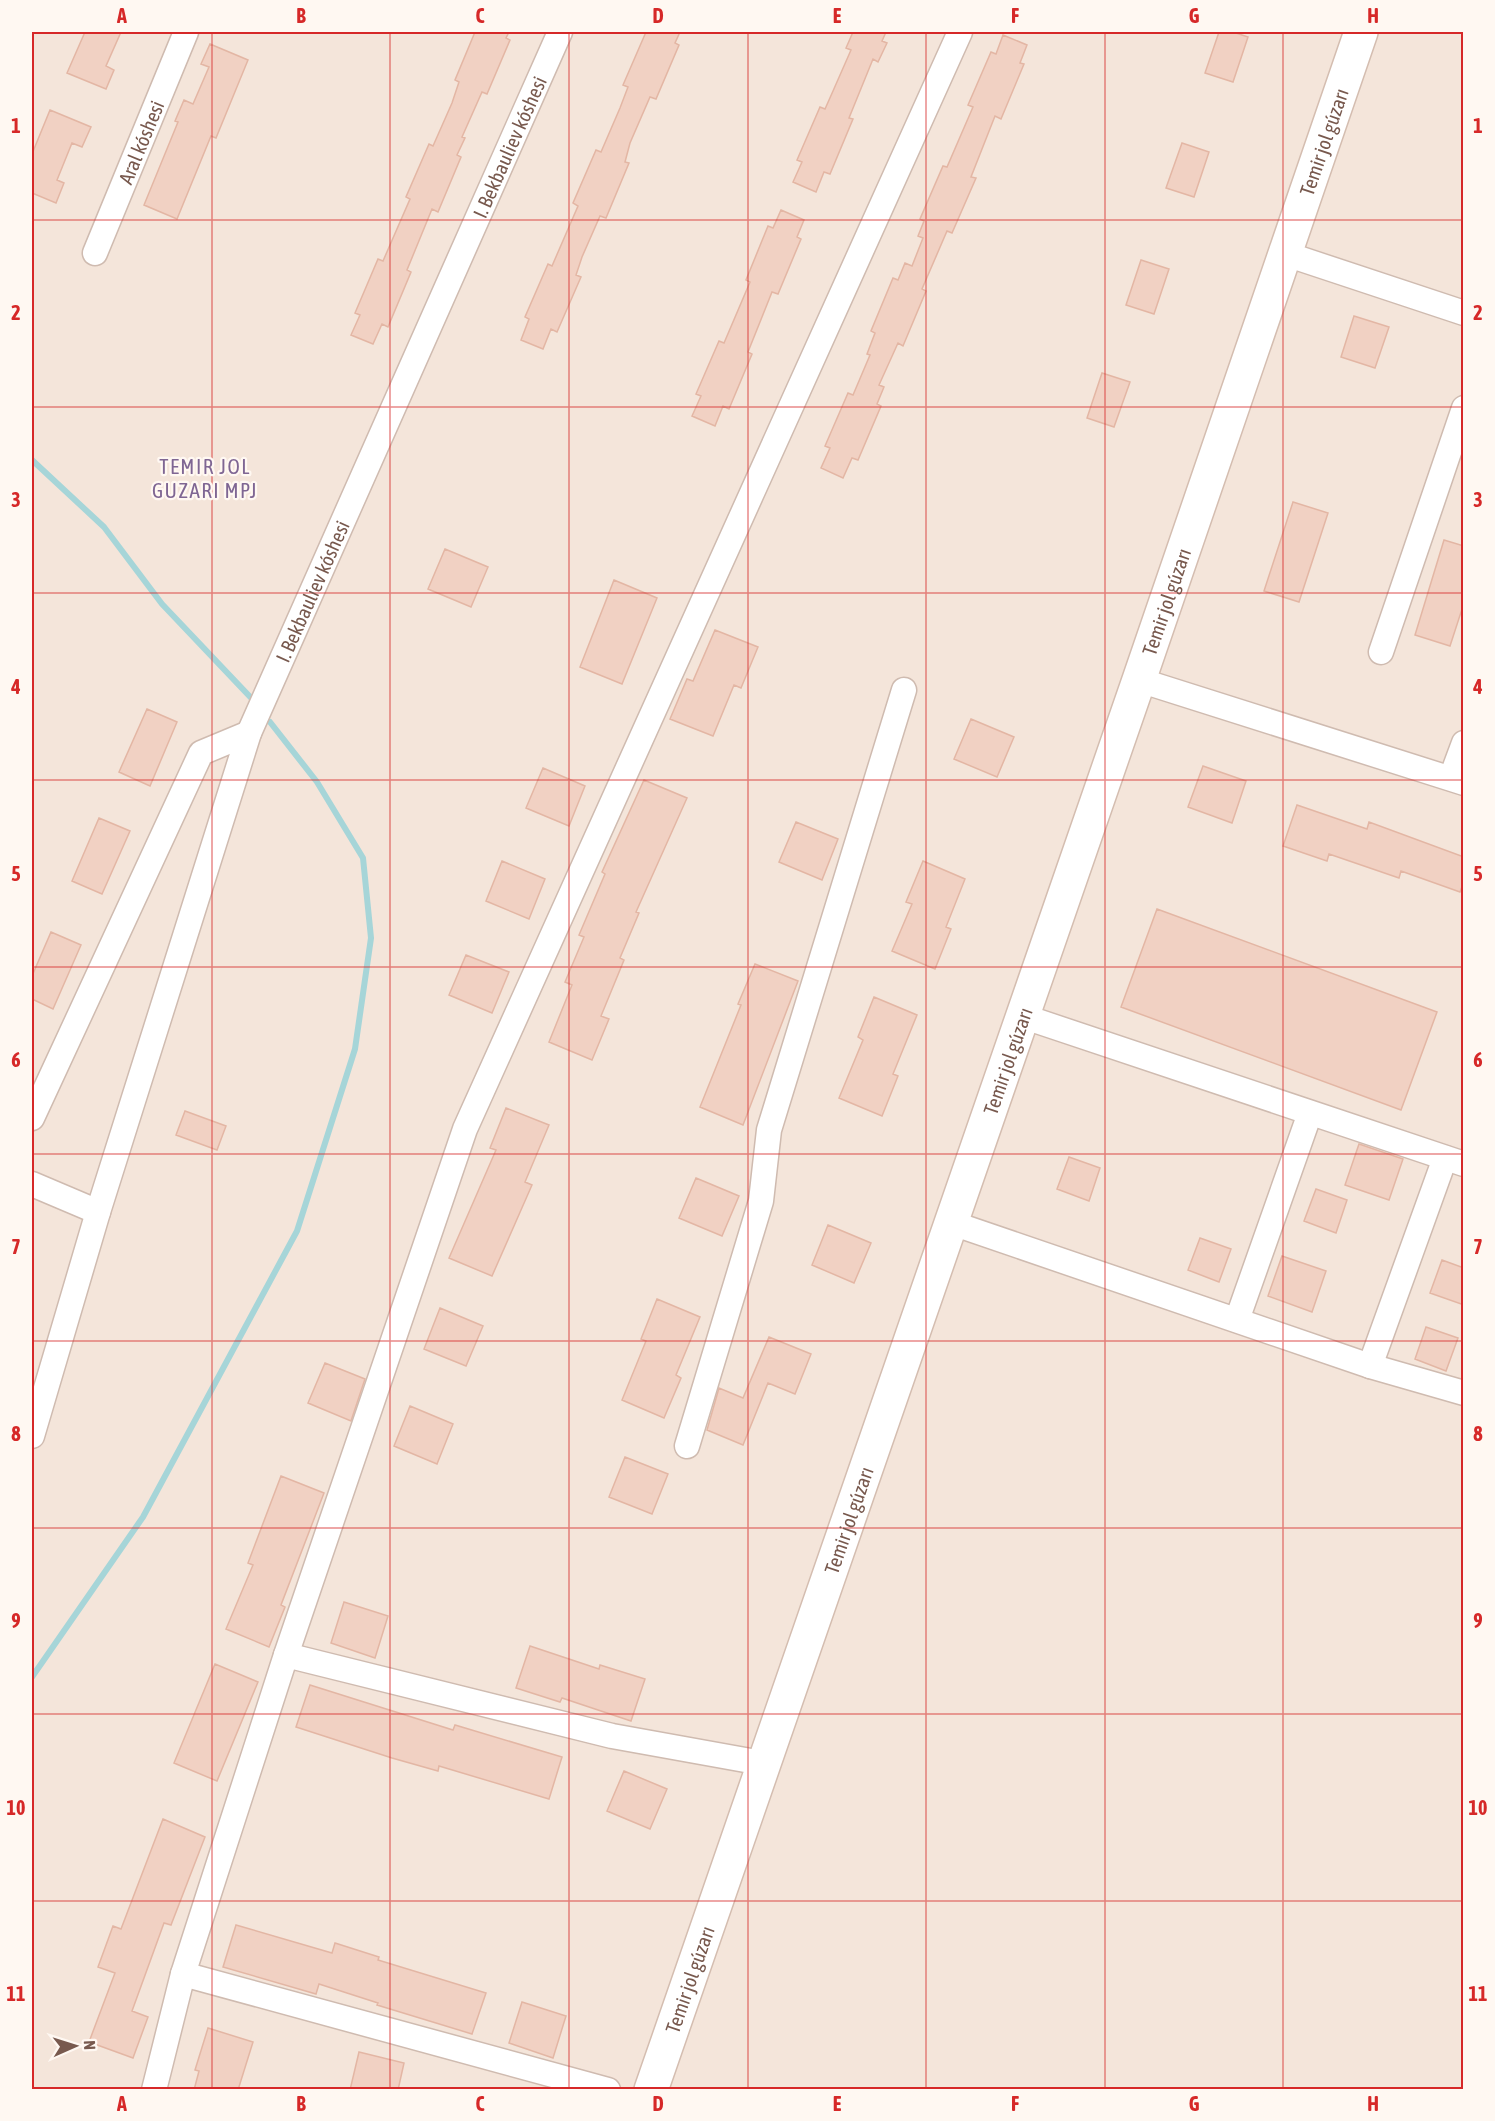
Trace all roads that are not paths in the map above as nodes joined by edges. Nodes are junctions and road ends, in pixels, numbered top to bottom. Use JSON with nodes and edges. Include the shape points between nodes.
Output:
{"nodes":[{"id":1,"x":186,"y":32,"type":"edge"},
{"id":2,"x":560,"y":32,"type":"edge"},
{"id":3,"x":960,"y":32,"type":"edge"},
{"id":4,"x":1361,"y":32,"type":"edge"},
{"id":5,"x":95,"y":253,"type":"dead end"},
{"id":6,"x":1286,"y":254,"type":"junction"},
{"id":7,"x":1464,"y":313,"type":"edge"},
{"id":8,"x":1464,"y":408,"type":"edge"},
{"id":9,"x":1380,"y":652,"type":"dead end"},
{"id":10,"x":1139,"y":680,"type":"junction"},
{"id":11,"x":904,"y":690,"type":"dead end"},
{"id":12,"x":249,"y":734,"type":"junction"},
{"id":13,"x":1464,"y":743,"type":"edge"},
{"id":14,"x":1457,"y":780,"type":"edge"},
{"id":15,"x":1022,"y":1016,"type":"junction"},
{"id":16,"x":1310,"y":1113,"type":"junction"},
{"id":17,"x":32,"y":1118,"type":"edge"},
{"id":18,"x":1454,"y":1161,"type":"edge"},
{"id":19,"x":32,"y":1184,"type":"edge"},
{"id":20,"x":98,"y":1212,"type":"junction"},
{"id":21,"x":949,"y":1222,"type":"junction"},
{"id":22,"x":1237,"y":1320,"type":"junction"},
{"id":23,"x":1370,"y":1366,"type":"junction"},
{"id":24,"x":1464,"y":1394,"type":"edge"},
{"id":25,"x":32,"y":1436,"type":"edge"},
{"id":26,"x":687,"y":1446,"type":"dead end"},
{"id":27,"x":286,"y":1655,"type":"junction"},
{"id":28,"x":762,"y":1763,"type":"junction"},
{"id":29,"x":183,"y":1974,"type":"junction"},
{"id":30,"x":154,"y":2090,"type":"edge"},
{"id":31,"x":608,"y":2090,"type":"edge"},
{"id":32,"x":651,"y":2090,"type":"edge"}],
"edges":[{"from":1,"to":5,"type":"street","name":"Aral kóshesi"},
{"from":2,"to":12,"type":"street","name":"I. Bekbauliev kóshesi"},
{"from":3,"to":27,"type":"street","via":[[465,1129]]},
{"from":4,"to":6,"type":"street","name":"Temir jol gúzarı"},
{"from":6,"to":7,"type":"street"},
{"from":6,"to":10,"type":"street","name":"Temir jol gúzarı"},
{"from":8,"to":9,"type":"street"},
{"from":10,"to":14,"type":"street"},
{"from":10,"to":15,"type":"street","name":"Temir jol gúzarı"},
{"from":11,"to":26,"type":"street","via":[[769,1130],[761,1201]]},
{"from":12,"to":17,"type":"street","via":[[201,753]]},
{"from":12,"to":20,"type":"street","name":"I. Bekbauliev kóshesi"},
{"from":13,"to":14,"type":"street"},
{"from":15,"to":16,"type":"street"},
{"from":15,"to":21,"type":"street","name":"Temir jol gúzarı"},
{"from":16,"to":18,"type":"street"},
{"from":16,"to":22,"type":"street"},
{"from":18,"to":23,"type":"street"},
{"from":19,"to":20,"type":"street"},
{"from":20,"to":25,"type":"street","name":"I. Bekbauliev kóshesi"},
{"from":21,"to":22,"type":"street"},
{"from":21,"to":28,"type":"street","name":"Temir jol gúzarı"},
{"from":22,"to":23,"type":"street"},
{"from":23,"to":24,"type":"street"},
{"from":27,"to":28,"type":"street","via":[[612,1736]]},
{"from":27,"to":29,"type":"street"},
{"from":28,"to":32,"type":"street","name":"Temir jol gúzarı"},
{"from":29,"to":30,"type":"street"},
{"from":29,"to":31,"type":"street"}]}
